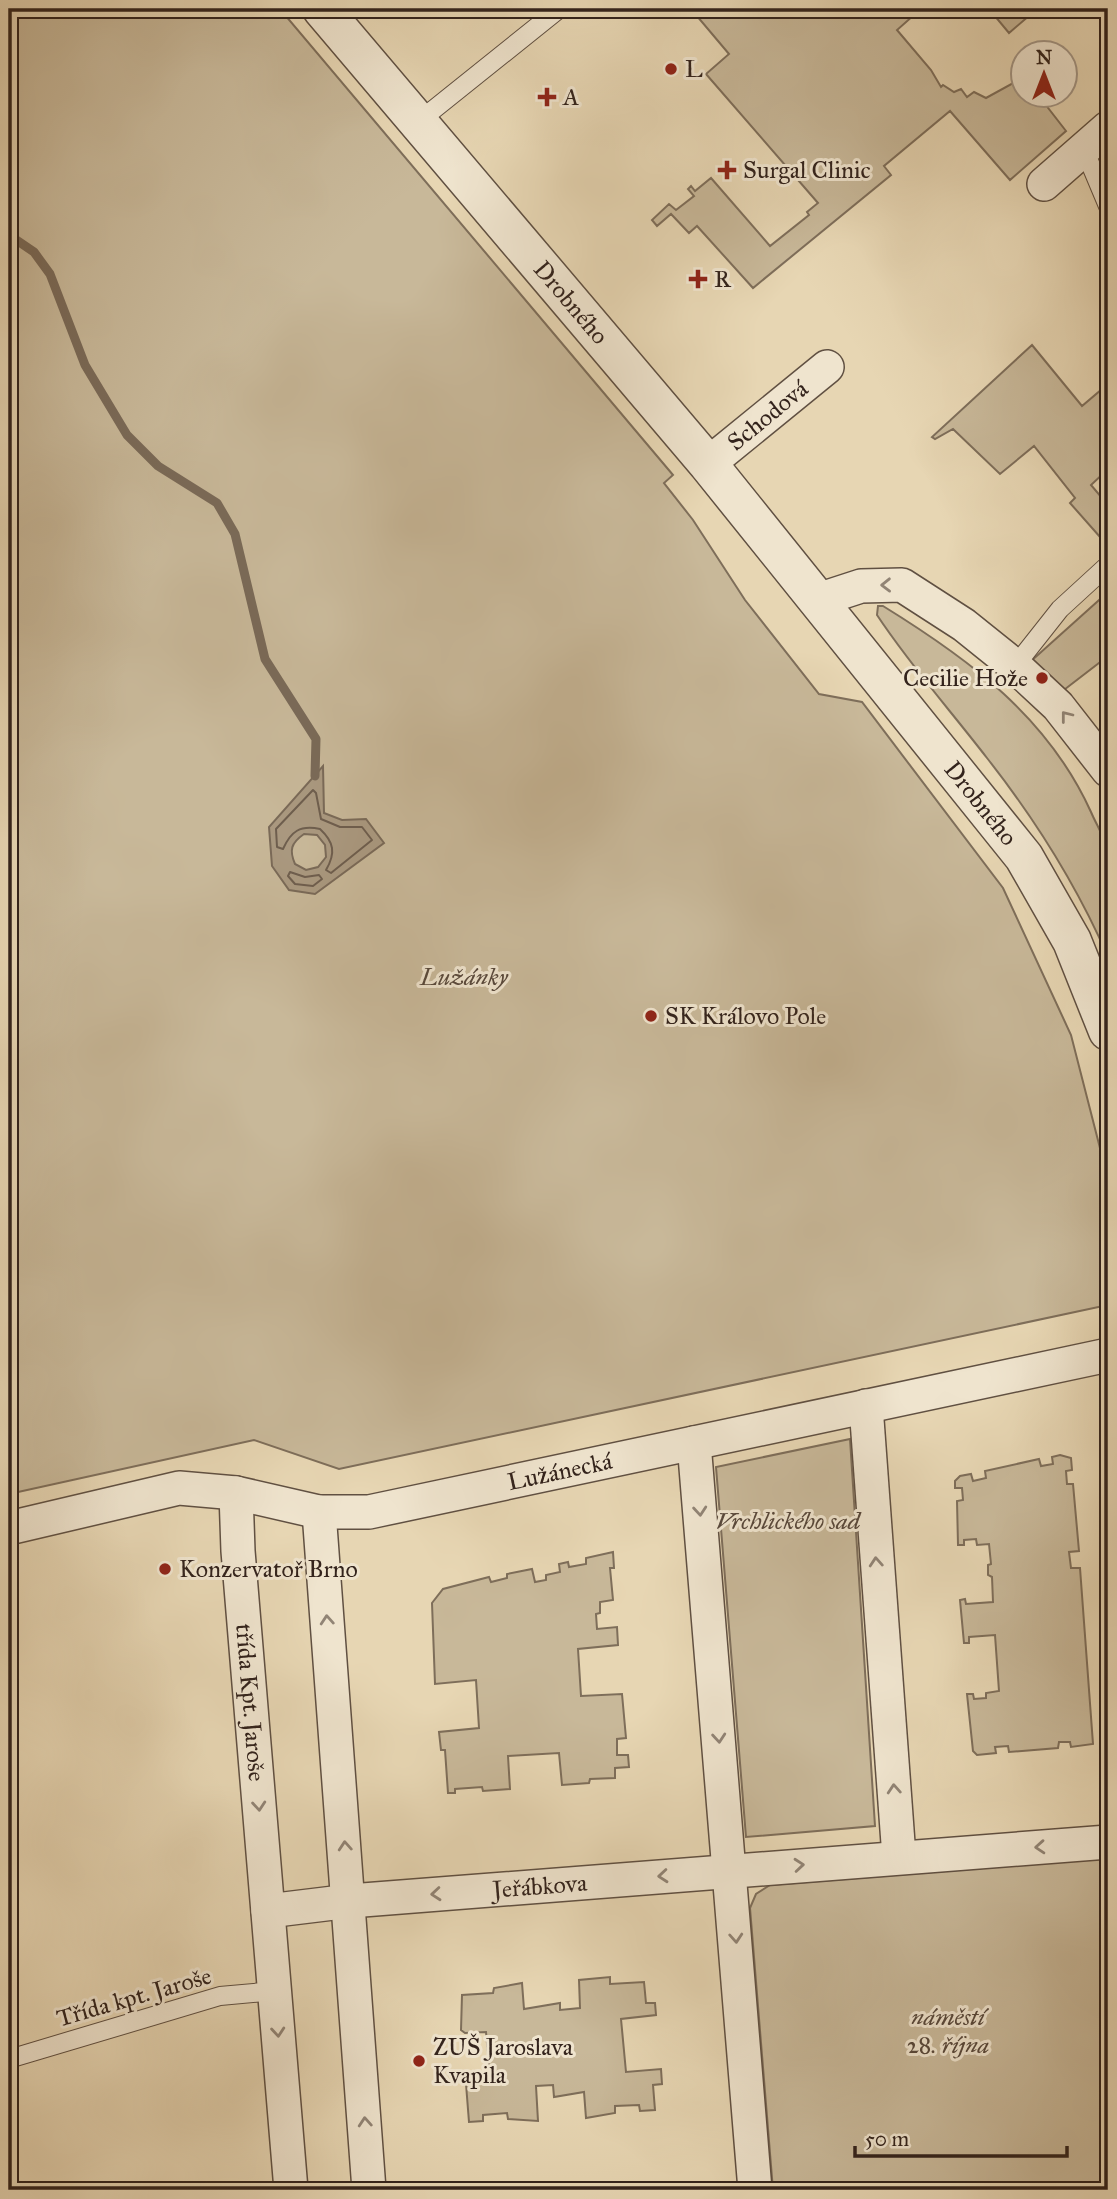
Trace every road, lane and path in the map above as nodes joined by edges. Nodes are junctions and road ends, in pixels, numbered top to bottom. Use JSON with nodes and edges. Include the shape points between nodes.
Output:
{"nodes":[{"id":1,"x":322,"y":9,"type":"edge"},
{"id":2,"x":559,"y":9,"type":"edge"},
{"id":3,"x":418,"y":122,"type":"junction"},
{"id":4,"x":1096,"y":139,"type":"edge"},
{"id":5,"x":1044,"y":184,"type":"dead end"},
{"id":6,"x":1108,"y":206,"type":"edge"},
{"id":7,"x":827,"y":367,"type":"dead end"},
{"id":8,"x":708,"y":464,"type":"junction"},
{"id":9,"x":1108,"y":565,"type":"edge"},
{"id":10,"x":818,"y":600,"type":"junction"},
{"id":11,"x":1015,"y":666,"type":"junction"},
{"id":12,"x":1108,"y":770,"type":"edge"},
{"id":13,"x":1108,"y":1031,"type":"edge"},
{"id":14,"x":1108,"y":1356,"type":"edge"},
{"id":15,"x":866,"y":1406,"type":"junction"},
{"id":16,"x":694,"y":1443,"type":"junction"},
{"id":17,"x":236,"y":1493,"type":"junction"},
{"id":18,"x":319,"y":1512,"type":"junction"},
{"id":19,"x":9,"y":1528,"type":"edge"},
{"id":20,"x":1108,"y":1842,"type":"edge"},
{"id":21,"x":899,"y":1857,"type":"junction"},
{"id":22,"x":731,"y":1870,"type":"junction"},
{"id":23,"x":349,"y":1901,"type":"junction"},
{"id":24,"x":268,"y":1911,"type":"junction"},
{"id":25,"x":275,"y":1992,"type":"junction"},
{"id":26,"x":9,"y":2059,"type":"edge"},
{"id":27,"x":291,"y":2190,"type":"edge"},
{"id":28,"x":369,"y":2190,"type":"edge"},
{"id":29,"x":755,"y":2190,"type":"edge"}],
"edges":[{"from":1,"to":3,"type":"street","name":"Drobného"},
{"from":2,"to":3,"type":"lane"},
{"from":3,"to":8,"type":"street","name":"Drobného"},
{"from":4,"to":5,"type":"street"},
{"from":4,"to":6,"type":"lane"},
{"from":7,"to":8,"type":"street","name":"Schodová"},
{"from":8,"to":10,"type":"street","name":"Drobného"},
{"from":9,"to":11,"type":"lane","via":[[1060,609]]},
{"from":11,"to":10,"type":"street","one_way":true,"via":[[964,625],[902,585],[861,586]]},
{"from":10,"to":13,"type":"street","name":"Drobného","via":[[1024,857],[1072,941]]},
{"from":12,"to":11,"type":"street","one_way":true,"via":[[1058,706]]},
{"from":14,"to":15,"type":"street","name":"Lužánecká"},
{"from":15,"to":16,"type":"street","name":"Lužánecká"},
{"from":21,"to":15,"type":"street","one_way":true},
{"from":16,"to":18,"type":"street","name":"Lužánecká","via":[[369,1512]]},
{"from":16,"to":22,"type":"street","one_way":true},
{"from":17,"to":18,"type":"street","name":"Lužánecká"},
{"from":17,"to":19,"type":"street","name":"Lužánecká","via":[[179,1488]]},
{"from":17,"to":24,"type":"street","name":"třída Kpt. Jaroše","one_way":true},
{"from":23,"to":18,"type":"street","one_way":true},
{"from":20,"to":21,"type":"street","one_way":true},
{"from":22,"to":21,"type":"street","one_way":true},
{"from":22,"to":23,"type":"street","name":"Jeřábkova","one_way":true},
{"from":22,"to":29,"type":"street","one_way":true},
{"from":23,"to":24,"type":"street"},
{"from":28,"to":23,"type":"street","one_way":true},
{"from":24,"to":25,"type":"street","name":"třída Kpt. Jaroše"},
{"from":25,"to":26,"type":"lane","name":"Třída kpt. Jaroše","via":[[220,1996]]},
{"from":25,"to":27,"type":"street","name":"třída Kpt. Jaroše","one_way":true}]}
